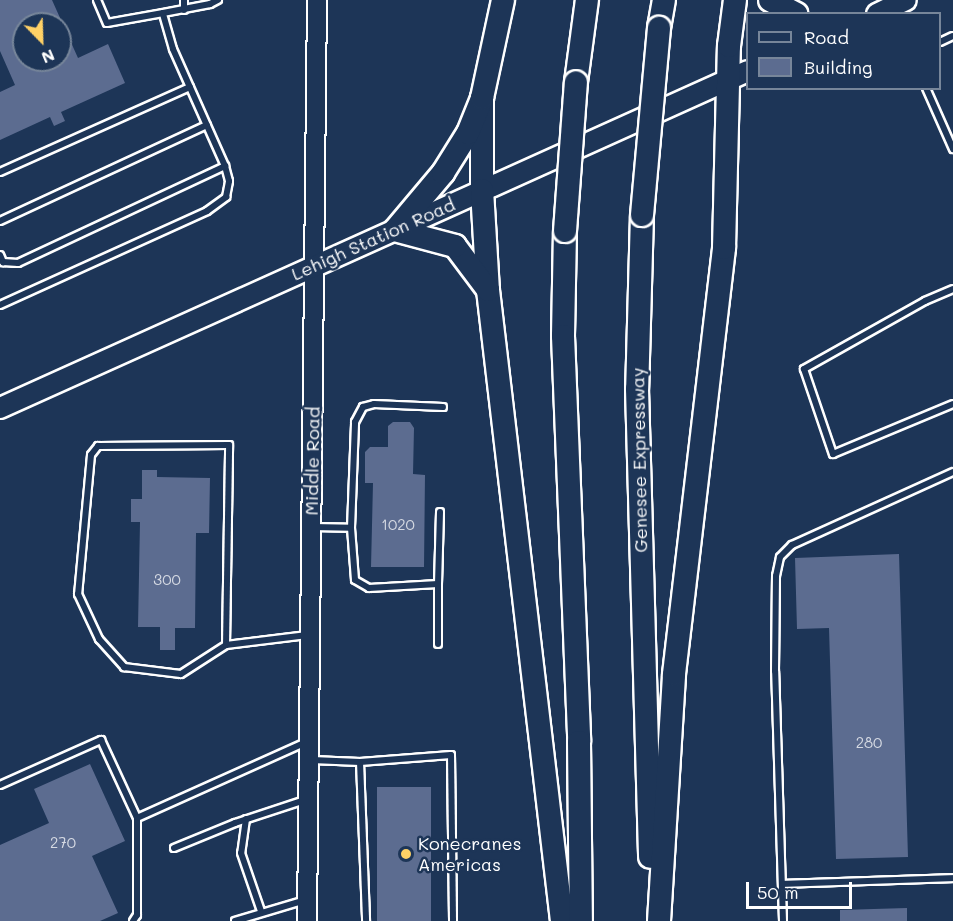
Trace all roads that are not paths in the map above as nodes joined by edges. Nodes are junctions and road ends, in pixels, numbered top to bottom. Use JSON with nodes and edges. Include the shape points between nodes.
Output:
{"nodes":[{"id":1,"x":97,"y":0,"type":"edge"},
{"id":2,"x":184,"y":0,"type":"edge"},
{"id":3,"x":218,"y":0,"type":"edge"},
{"id":4,"x":317,"y":0,"type":"edge"},
{"id":5,"x":503,"y":0,"type":"edge"},
{"id":6,"x":587,"y":0,"type":"edge"},
{"id":7,"x":664,"y":0,"type":"edge"},
{"id":8,"x":735,"y":0,"type":"edge"},
{"id":9,"x":770,"y":0,"type":"edge"},
{"id":10,"x":906,"y":0,"type":"edge"},
{"id":11,"x":184,"y":10,"type":"junction"},
{"id":12,"x":792,"y":12,"type":"edge"},
{"id":13,"x":881,"y":12,"type":"edge"},
{"id":14,"x":163,"y":13,"type":"junction"},
{"id":15,"x":738,"y":76,"type":"edge"},
{"id":16,"x":190,"y":87,"type":"junction"},
{"id":17,"x":927,"y":90,"type":"edge"},
{"id":18,"x":482,"y":98,"type":"junction"},
{"id":19,"x":207,"y":125,"type":"junction"},
{"id":20,"x":952,"y":146,"type":"edge"},
{"id":21,"x":225,"y":166,"type":"junction"},
{"id":22,"x":0,"y":172,"type":"edge"},
{"id":23,"x":482,"y":190,"type":"junction"},
{"id":24,"x":0,"y":220,"type":"edge"},
{"id":25,"x":394,"y":230,"type":"junction"},
{"id":26,"x":0,"y":255,"type":"edge"},
{"id":27,"x":315,"y":265,"type":"junction"},
{"id":28,"x":953,"y":289,"type":"edge"},
{"id":29,"x":488,"y":290,"type":"junction"},
{"id":30,"x":0,"y":305,"type":"edge"},
{"id":31,"x":953,"y":404,"type":"edge"},
{"id":32,"x":443,"y":407,"type":"dead end"},
{"id":33,"x":0,"y":408,"type":"edge"},
{"id":34,"x":953,"y":472,"type":"edge"},
{"id":35,"x":440,"y":512,"type":"dead end"},
{"id":36,"x":312,"y":527,"type":"junction"},
{"id":37,"x":351,"y":528,"type":"junction"},
{"id":38,"x":438,"y":584,"type":"junction"},
{"id":39,"x":310,"y":634,"type":"junction"},
{"id":40,"x":438,"y":644,"type":"dead end"},
{"id":41,"x":226,"y":645,"type":"junction"},
{"id":42,"x":309,"y":741,"type":"junction"},
{"id":43,"x":309,"y":760,"type":"junction"},
{"id":44,"x":360,"y":762,"type":"junction"},
{"id":45,"x":0,"y":785,"type":"edge"},
{"id":46,"x":308,"y":799,"type":"junction"},
{"id":47,"x":137,"y":818,"type":"junction"},
{"id":48,"x":246,"y":819,"type":"junction"},
{"id":49,"x":174,"y":848,"type":"dead end"},
{"id":50,"x":953,"y":878,"type":"edge"},
{"id":51,"x":783,"y":884,"type":"junction"},
{"id":52,"x":307,"y":900,"type":"junction"},
{"id":53,"x":261,"y":911,"type":"junction"},
{"id":54,"x":133,"y":921,"type":"edge"},
{"id":55,"x":235,"y":921,"type":"edge"},
{"id":56,"x":307,"y":921,"type":"edge"},
{"id":57,"x":366,"y":921,"type":"edge"},
{"id":58,"x":453,"y":921,"type":"edge"},
{"id":59,"x":562,"y":921,"type":"edge"},
{"id":60,"x":581,"y":921,"type":"edge"},
{"id":61,"x":653,"y":921,"type":"edge"},
{"id":62,"x":659,"y":921,"type":"edge"},
{"id":63,"x":783,"y":921,"type":"edge"}],
"edges":[{"from":1,"to":14,"type":"lane","via":[[107,23]]},
{"from":2,"to":11,"type":"lane"},
{"from":3,"to":11,"type":"lane"},
{"from":4,"to":27,"type":"street","name":"Middle Road"},
{"from":5,"to":18,"type":"highway"},
{"from":6,"to":60,"type":"highway","bridge":true,"via":[[576,82],[565,231],[563,336],[579,742]]},
{"from":7,"to":61,"type":"highway","name":"Genesee Expressway","bridge":true,"via":[[642,215],[637,412]]},
{"from":8,"to":15,"type":"highway","via":[[729,46]]},
{"from":9,"to":12,"type":"highway"},
{"from":10,"to":13,"type":"main road"},
{"from":11,"to":14,"type":"lane"},
{"from":14,"to":16,"type":"lane"},
{"from":15,"to":23,"type":"main road","name":"Lehigh Station Road"},
{"from":15,"to":62,"type":"highway","via":[[724,248],[674,674]]},
{"from":16,"to":19,"type":"lane"},
{"from":16,"to":22,"type":"lane"},
{"from":17,"to":20,"type":"lane"},
{"from":18,"to":23,"type":"highway"},
{"from":18,"to":25,"type":"highway","via":[[468,133],[443,173]]},
{"from":19,"to":21,"type":"lane"},
{"from":19,"to":24,"type":"lane"},
{"from":21,"to":26,"type":"lane","via":[[18,263],[3,262]]},
{"from":21,"to":30,"type":"lane","via":[[229,181],[226,197],[207,211]]},
{"from":23,"to":25,"type":"main road","name":"Lehigh Station Road"},
{"from":23,"to":29,"type":"highway"},
{"from":25,"to":27,"type":"main road","name":"Lehigh Station Road"},
{"from":25,"to":29,"type":"highway","via":[[454,246]]},
{"from":27,"to":33,"type":"main road","name":"Lehigh Station Road"},
{"from":27,"to":36,"type":"street","name":"Middle Road"},
{"from":28,"to":31,"type":"lane","via":[[804,369],[833,454]]},
{"from":29,"to":59,"type":"highway"},
{"from":32,"to":37,"type":"lane","via":[[363,407],[355,422]]},
{"from":34,"to":51,"type":"lane","via":[[792,544],[780,557],[776,576],[775,671]]},
{"from":35,"to":38,"type":"lane"},
{"from":36,"to":37,"type":"lane"},
{"from":36,"to":39,"type":"street","name":"Middle Road"},
{"from":37,"to":38,"type":"lane","via":[[355,580],[369,588]]},
{"from":38,"to":40,"type":"lane"},
{"from":39,"to":41,"type":"lane"},
{"from":39,"to":42,"type":"street","name":"Middle Road"},
{"from":41,"to":41,"type":"lane","via":[[181,674],[124,667],[99,639],[78,594],[91,455],[98,446],[229,445]]},
{"from":42,"to":43,"type":"street","name":"Middle Road"},
{"from":42,"to":47,"type":"lane"},
{"from":43,"to":44,"type":"lane"},
{"from":43,"to":46,"type":"street","name":"Middle Road"},
{"from":44,"to":57,"type":"lane"},
{"from":44,"to":58,"type":"lane","via":[[451,755]]},
{"from":45,"to":47,"type":"lane","via":[[101,740]]},
{"from":46,"to":48,"type":"lane"},
{"from":46,"to":52,"type":"street","name":"Middle Road"},
{"from":47,"to":54,"type":"lane","via":[[137,915]]},
{"from":48,"to":49,"type":"lane"},
{"from":48,"to":53,"type":"lane","via":[[241,854]]},
{"from":50,"to":51,"type":"lane"},
{"from":51,"to":63,"type":"lane"},
{"from":52,"to":53,"type":"lane"},
{"from":52,"to":56,"type":"street","name":"Middle Road"},
{"from":53,"to":55,"type":"lane"}]}
